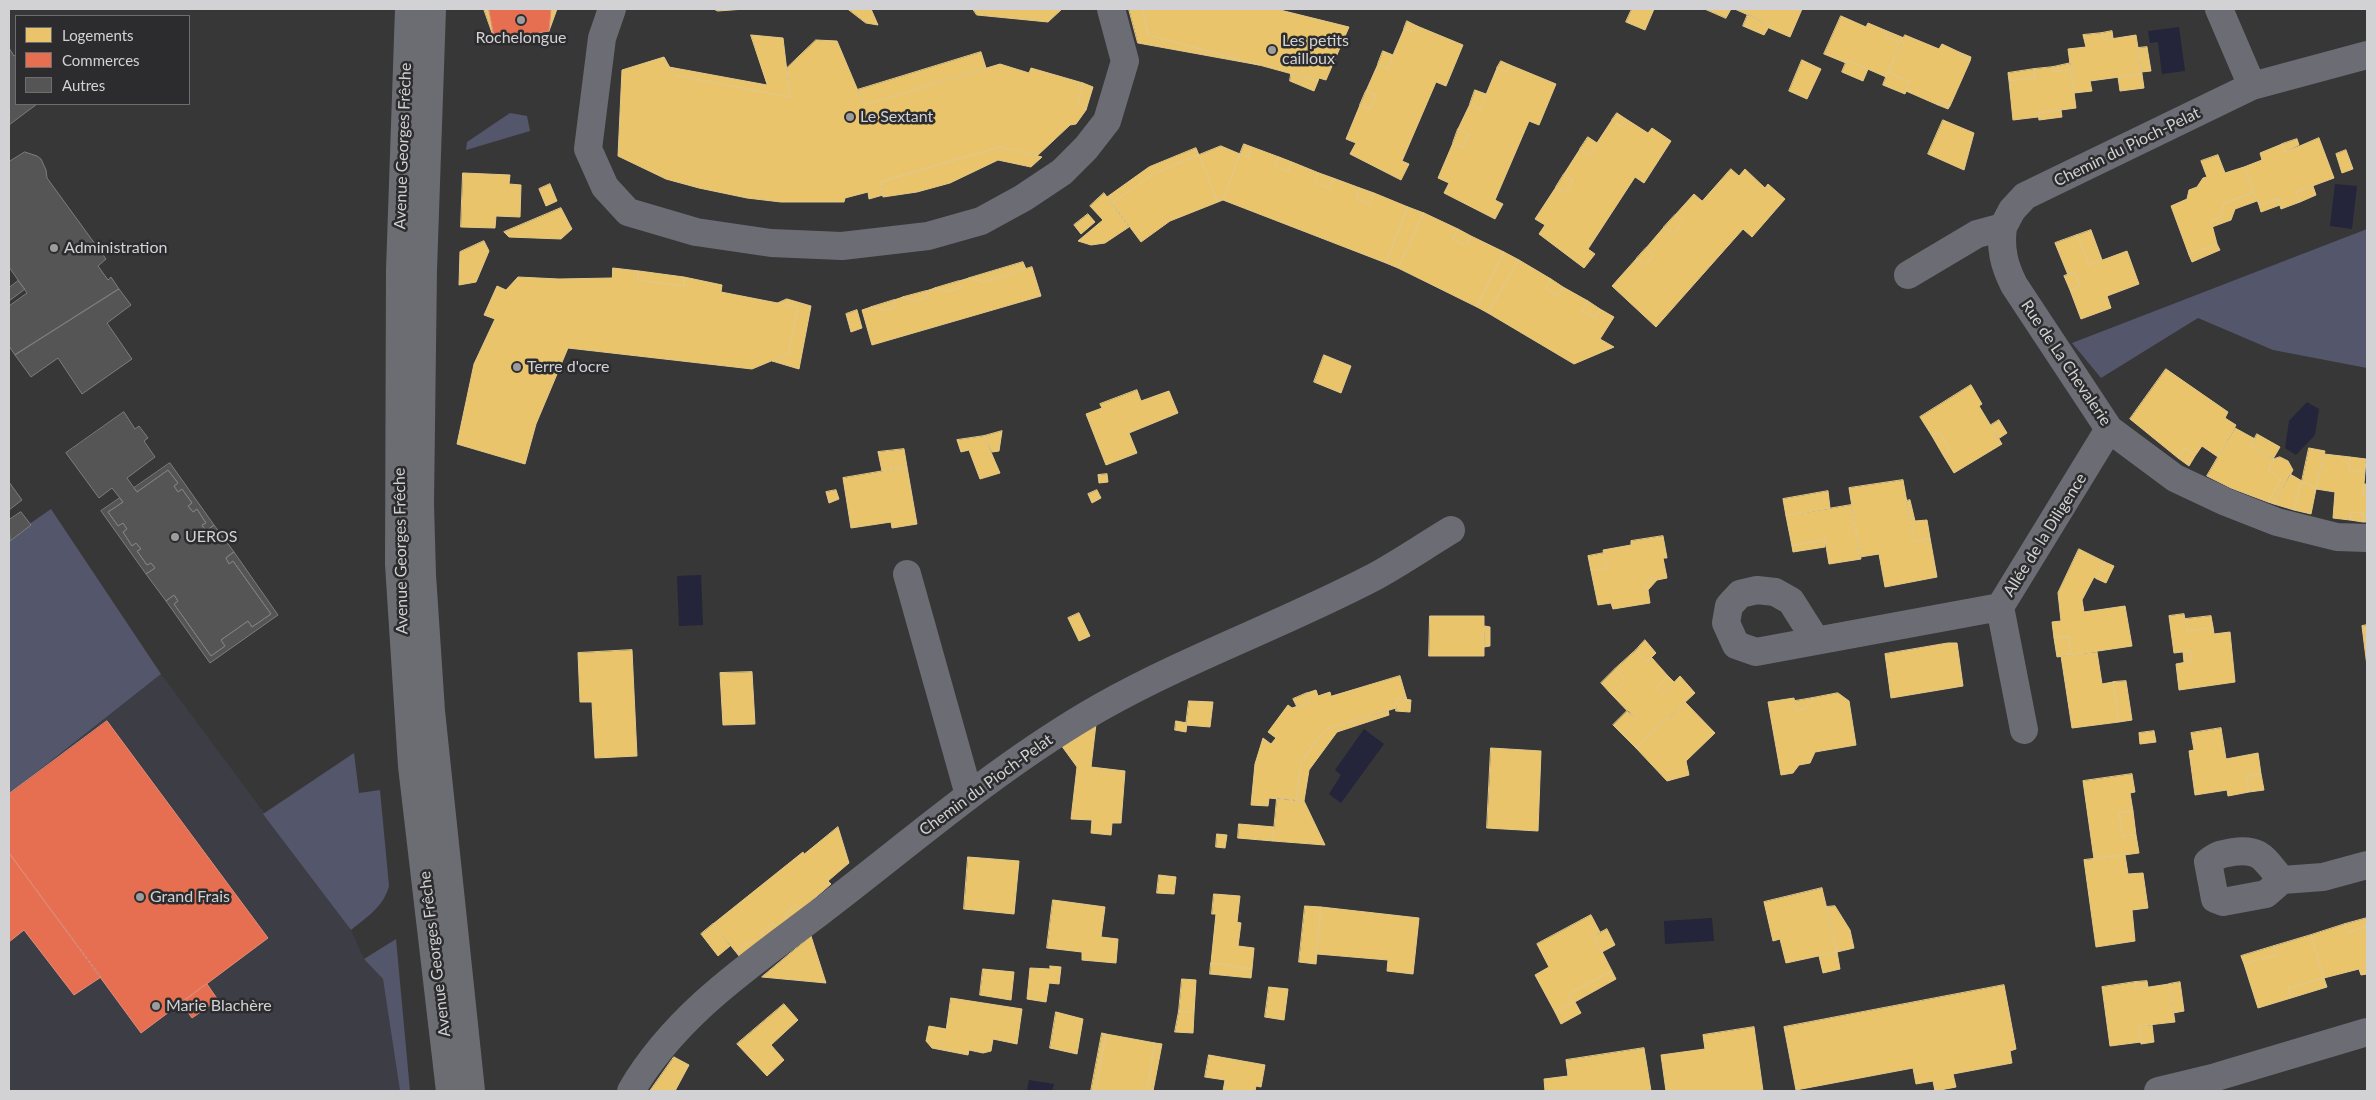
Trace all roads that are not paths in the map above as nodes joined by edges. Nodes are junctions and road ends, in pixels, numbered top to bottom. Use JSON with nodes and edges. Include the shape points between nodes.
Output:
{"nodes":[{"id":1,"x":409,"y":9,"type":"edge"},
{"id":2,"x":432,"y":9,"type":"edge"},
{"id":3,"x":612,"y":9,"type":"edge"},
{"id":4,"x":1111,"y":9,"type":"edge"},
{"id":5,"x":2219,"y":9,"type":"edge"},
{"id":6,"x":2367,"y":55,"type":"edge"},
{"id":7,"x":2252,"y":86,"type":"junction"},
{"id":8,"x":2003,"y":227,"type":"junction"},
{"id":9,"x":1908,"y":275,"type":"dead end"},
{"id":10,"x":2109,"y":429,"type":"junction"},
{"id":11,"x":1451,"y":530,"type":"dead end"},
{"id":12,"x":2367,"y":538,"type":"edge"},
{"id":13,"x":907,"y":574,"type":"dead end"},
{"id":14,"x":2000,"y":607,"type":"junction"},
{"id":15,"x":1815,"y":640,"type":"dead end"},
{"id":16,"x":2024,"y":730,"type":"dead end"},
{"id":17,"x":969,"y":795,"type":"junction"},
{"id":18,"x":2367,"y":865,"type":"edge"},
{"id":19,"x":2282,"y":880,"type":"dead end"},
{"id":20,"x":2367,"y":1032,"type":"edge"},
{"id":21,"x":450,"y":1091,"type":"edge"},
{"id":22,"x":471,"y":1091,"type":"edge"},
{"id":23,"x":631,"y":1091,"type":"edge"},
{"id":24,"x":2158,"y":1091,"type":"edge"}],
"edges":[{"from":1,"to":21,"type":"main road","name":"Avenue Georges Frêche","via":[[400,270],[399,564],[412,766]]},
{"from":2,"to":22,"type":"main road","name":"Avenue Georges Frêche","via":[[423,270],[422,575],[431,711]]},
{"from":3,"to":4,"type":"street","via":[[602,38],[588,148],[605,187],[628,212],[696,232],[771,243],[842,246],[928,236],[980,221],[1062,172],[1107,122],[1125,61]]},
{"from":5,"to":7,"type":"street"},
{"from":6,"to":7,"type":"street","name":"Chemin du Pioch-Pelat"},
{"from":7,"to":8,"type":"street","name":"Chemin du Pioch-Pelat","via":[[2025,196]]},
{"from":8,"to":9,"type":"street","via":[[1977,234]]},
{"from":8,"to":10,"type":"street","name":"Rue de La Chevalerie","via":[[2000,244],[2005,267],[2014,285]]},
{"from":10,"to":12,"type":"street","name":"Rue de La Chevalerie","via":[[2175,478],[2226,502],[2293,526],[2337,537]]},
{"from":10,"to":14,"type":"street","name":"Allée de la Diligence"},
{"from":11,"to":17,"type":"street","name":"Chemin du Pioch-Pelat","via":[[1376,576],[1101,707],[1033,747]]},
{"from":13,"to":17,"type":"street"},
{"from":14,"to":15,"type":"street","name":"Allée de la Diligence"},
{"from":14,"to":16,"type":"street"},
{"from":17,"to":23,"type":"street","name":"Chemin du Pioch-Pelat","via":[[692,1013],[666,1040]]},
{"from":18,"to":19,"type":"street","via":[[2323,877]]},
{"from":20,"to":24,"type":"street","via":[[2216,1078]]}]}
